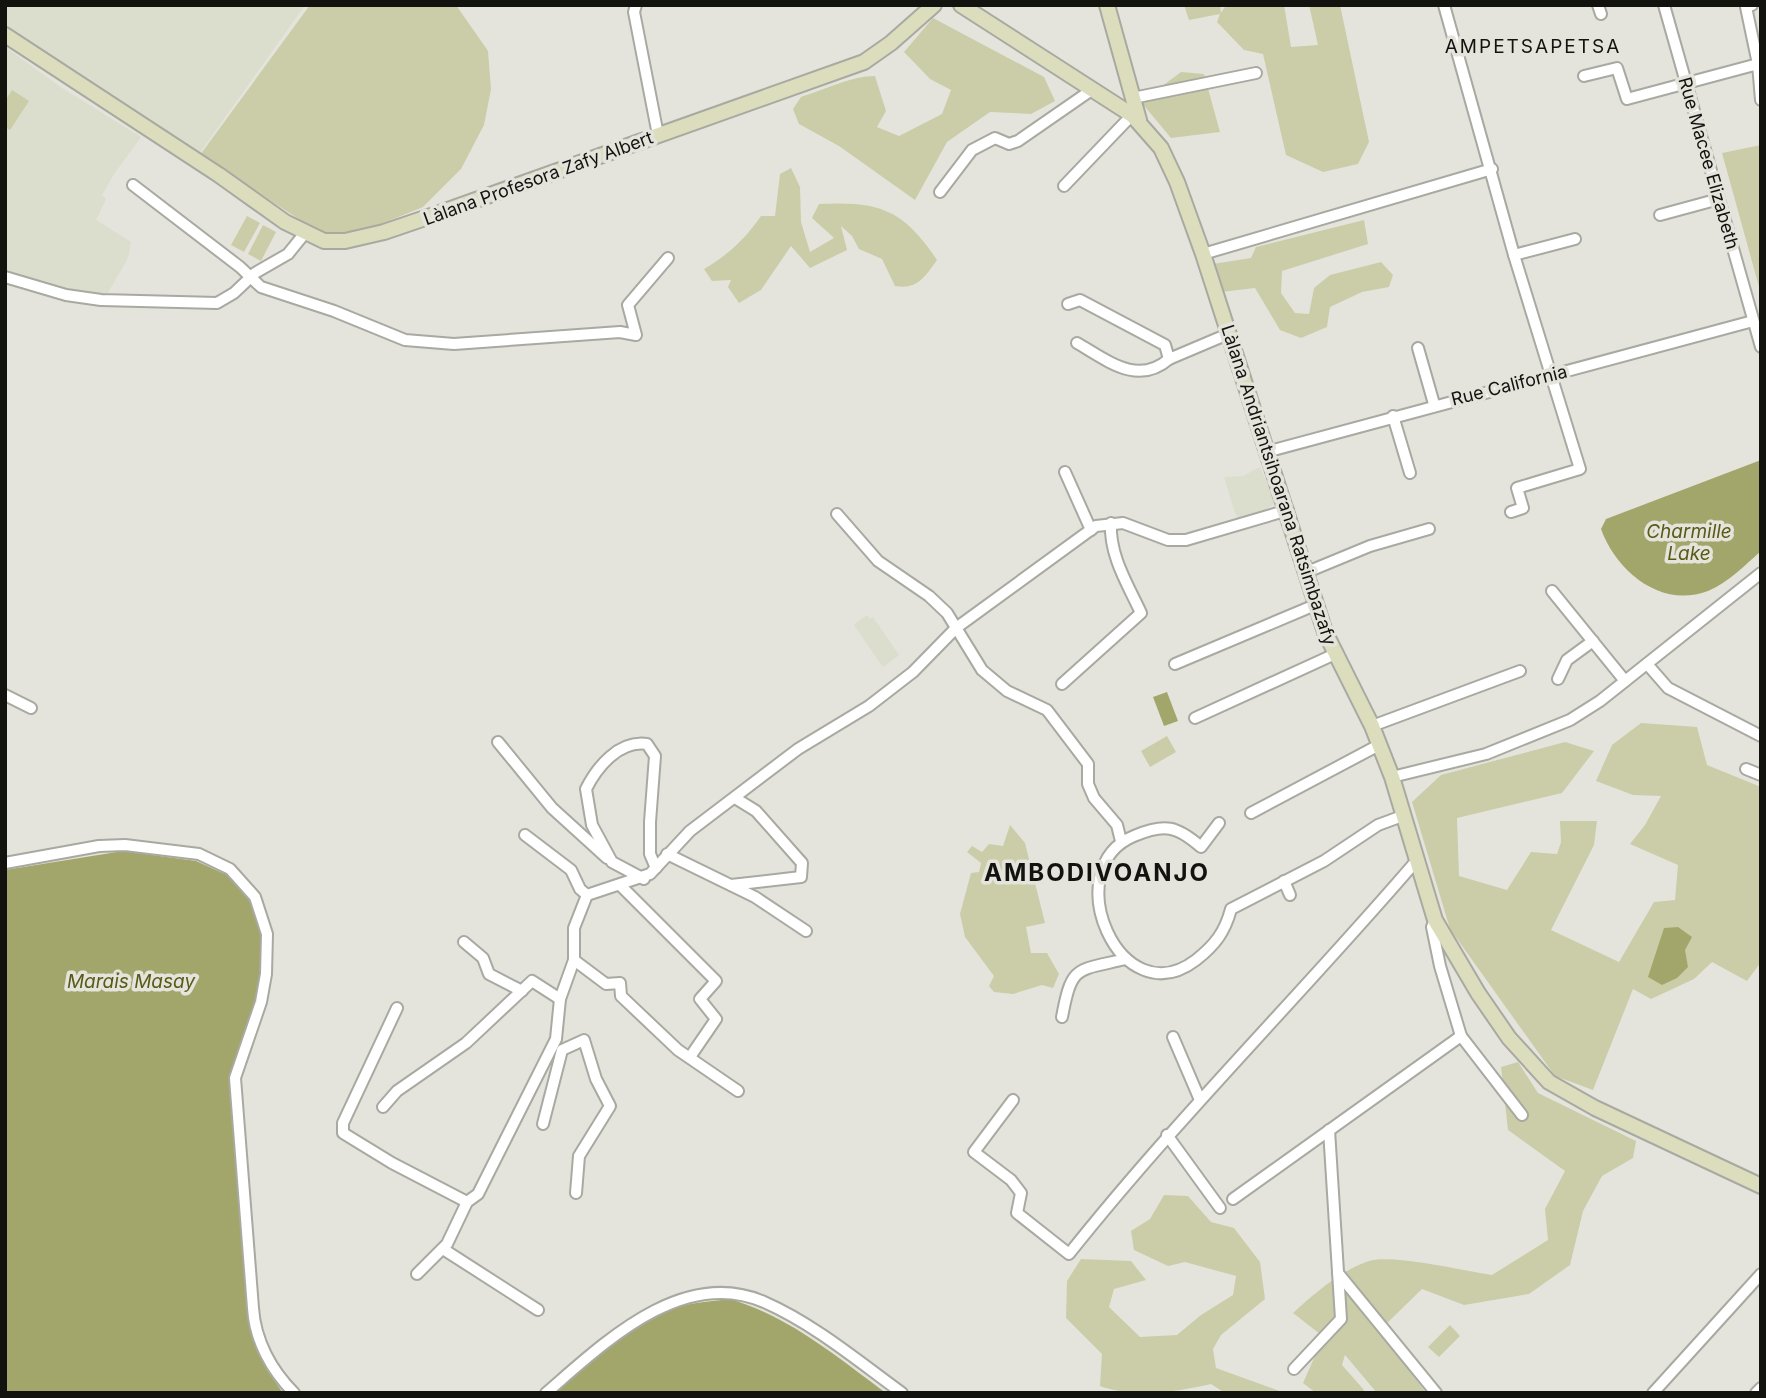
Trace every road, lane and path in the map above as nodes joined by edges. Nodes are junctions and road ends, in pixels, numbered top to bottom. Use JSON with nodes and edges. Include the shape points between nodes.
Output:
{"nodes":[{"id":1,"x":636,"y":5,"type":"edge"},
{"id":2,"x":933,"y":5,"type":"edge"},
{"id":3,"x":961,"y":5,"type":"edge"},
{"id":4,"x":1107,"y":5,"type":"edge"},
{"id":5,"x":1444,"y":5,"type":"edge"},
{"id":6,"x":1664,"y":5,"type":"edge"},
{"id":7,"x":1748,"y":6,"type":"edge"},
{"id":8,"x":5,"y":35,"type":"edge"},
{"id":9,"x":1758,"y":64,"type":"junction"},
{"id":10,"x":1256,"y":73,"type":"dead end"},
{"id":11,"x":1584,"y":76,"type":"dead end"},
{"id":12,"x":1686,"y":85,"type":"junction"},
{"id":13,"x":1093,"y":89,"type":"junction"},
{"id":14,"x":1133,"y":98,"type":"junction"},
{"id":15,"x":1761,"y":100,"type":"edge"},
{"id":16,"x":1135,"y":117,"type":"junction"},
{"id":17,"x":658,"y":135,"type":"junction"},
{"id":18,"x":1492,"y":169,"type":"junction"},
{"id":19,"x":133,"y":185,"type":"dead end"},
{"id":20,"x":1064,"y":186,"type":"dead end"},
{"id":21,"x":940,"y":192,"type":"dead end"},
{"id":22,"x":1719,"y":199,"type":"junction"},
{"id":23,"x":1660,"y":215,"type":"dead end"},
{"id":24,"x":305,"y":233,"type":"junction"},
{"id":25,"x":1575,"y":239,"type":"dead end"},
{"id":26,"x":1203,"y":254,"type":"junction"},
{"id":27,"x":1514,"y":255,"type":"junction"},
{"id":28,"x":668,"y":258,"type":"dead end"},
{"id":29,"x":5,"y":277,"type":"edge"},
{"id":30,"x":249,"y":279,"type":"junction"},
{"id":31,"x":1068,"y":304,"type":"dead end"},
{"id":32,"x":1753,"y":321,"type":"junction"},
{"id":33,"x":1228,"y":334,"type":"junction"},
{"id":34,"x":1077,"y":343,"type":"dead end"},
{"id":35,"x":1761,"y":347,"type":"edge"},
{"id":36,"x":1418,"y":348,"type":"dead end"},
{"id":37,"x":1169,"y":359,"type":"junction"},
{"id":38,"x":1552,"y":375,"type":"junction"},
{"id":39,"x":1434,"y":404,"type":"junction"},
{"id":40,"x":1393,"y":416,"type":"junction"},
{"id":41,"x":1266,"y":452,"type":"junction"},
{"id":42,"x":1065,"y":472,"type":"dead end"},
{"id":43,"x":1410,"y":473,"type":"dead end"},
{"id":44,"x":1288,"y":510,"type":"junction"},
{"id":45,"x":1511,"y":512,"type":"dead end"},
{"id":46,"x":837,"y":514,"type":"dead end"},
{"id":47,"x":1111,"y":523,"type":"junction"},
{"id":48,"x":1429,"y":529,"type":"dead end"},
{"id":49,"x":1091,"y":530,"type":"junction"},
{"id":50,"x":1307,"y":572,"type":"junction"},
{"id":51,"x":1761,"y":573,"type":"edge"},
{"id":52,"x":1552,"y":591,"type":"dead end"},
{"id":53,"x":1315,"y":605,"type":"junction"},
{"id":54,"x":956,"y":628,"type":"junction"},
{"id":55,"x":1593,"y":641,"type":"junction"},
{"id":56,"x":1335,"y":654,"type":"junction"},
{"id":57,"x":1175,"y":664,"type":"dead end"},
{"id":58,"x":1647,"y":664,"type":"junction"},
{"id":59,"x":1520,"y":671,"type":"dead end"},
{"id":60,"x":1558,"y":679,"type":"dead end"},
{"id":61,"x":1625,"y":681,"type":"junction"},
{"id":62,"x":1062,"y":684,"type":"dead end"},
{"id":63,"x":5,"y":695,"type":"edge"},
{"id":64,"x":31,"y":708,"type":"dead end"},
{"id":65,"x":1195,"y":718,"type":"dead end"},
{"id":66,"x":1371,"y":726,"type":"junction"},
{"id":67,"x":1761,"y":736,"type":"edge"},
{"id":68,"x":498,"y":742,"type":"dead end"},
{"id":69,"x":1378,"y":745,"type":"junction"},
{"id":70,"x":1746,"y":769,"type":"dead end"},
{"id":71,"x":1761,"y":775,"type":"edge"},
{"id":72,"x":1392,"y":777,"type":"junction"},
{"id":73,"x":735,"y":798,"type":"junction"},
{"id":74,"x":1251,"y":813,"type":"dead end"},
{"id":75,"x":1405,"y":815,"type":"junction"},
{"id":76,"x":1219,"y":823,"type":"dead end"},
{"id":77,"x":525,"y":835,"type":"dead end"},
{"id":78,"x":1121,"y":841,"type":"junction"},
{"id":79,"x":667,"y":854,"type":"junction"},
{"id":80,"x":1417,"y":860,"type":"junction"},
{"id":81,"x":612,"y":862,"type":"junction"},
{"id":82,"x":5,"y":863,"type":"edge"},
{"id":83,"x":656,"y":868,"type":"junction"},
{"id":84,"x":644,"y":879,"type":"junction"},
{"id":85,"x":1284,"y":881,"type":"junction"},
{"id":86,"x":731,"y":885,"type":"junction"},
{"id":87,"x":621,"y":886,"type":"junction"},
{"id":88,"x":587,"y":895,"type":"junction"},
{"id":89,"x":1290,"y":895,"type":"dead end"},
{"id":90,"x":1435,"y":920,"type":"junction"},
{"id":91,"x":806,"y":931,"type":"dead end"},
{"id":92,"x":464,"y":942,"type":"dead end"},
{"id":93,"x":574,"y":960,"type":"junction"},
{"id":94,"x":1126,"y":960,"type":"junction"},
{"id":95,"x":522,"y":991,"type":"junction"},
{"id":96,"x":560,"y":999,"type":"junction"},
{"id":97,"x":397,"y":1008,"type":"dead end"},
{"id":98,"x":1062,"y":1017,"type":"dead end"},
{"id":99,"x":1461,"y":1036,"type":"junction"},
{"id":100,"x":1173,"y":1037,"type":"dead end"},
{"id":101,"x":559,"y":1044,"type":"junction"},
{"id":102,"x":690,"y":1057,"type":"junction"},
{"id":103,"x":738,"y":1091,"type":"dead end"},
{"id":104,"x":1013,"y":1100,"type":"dead end"},
{"id":105,"x":1200,"y":1100,"type":"junction"},
{"id":106,"x":383,"y":1107,"type":"dead end"},
{"id":107,"x":1522,"y":1115,"type":"dead end"},
{"id":108,"x":543,"y":1124,"type":"dead end"},
{"id":109,"x":1329,"y":1130,"type":"junction"},
{"id":110,"x":1167,"y":1135,"type":"junction"},
{"id":111,"x":1761,"y":1186,"type":"edge"},
{"id":112,"x":576,"y":1193,"type":"dead end"},
{"id":113,"x":1233,"y":1199,"type":"dead end"},
{"id":114,"x":467,"y":1202,"type":"junction"},
{"id":115,"x":1220,"y":1208,"type":"dead end"},
{"id":116,"x":443,"y":1250,"type":"junction"},
{"id":117,"x":1338,"y":1273,"type":"junction"},
{"id":118,"x":417,"y":1274,"type":"dead end"},
{"id":119,"x":1761,"y":1274,"type":"edge"},
{"id":120,"x":538,"y":1310,"type":"dead end"},
{"id":121,"x":1294,"y":1369,"type":"dead end"},
{"id":122,"x":1761,"y":1388,"type":"edge"},
{"id":123,"x":293,"y":1393,"type":"edge"},
{"id":124,"x":546,"y":1393,"type":"edge"},
{"id":125,"x":902,"y":1393,"type":"edge"},
{"id":126,"x":1436,"y":1393,"type":"edge"},
{"id":127,"x":1653,"y":1393,"type":"edge"},
{"id":128,"x":1756,"y":1393,"type":"edge"}],
"edges":[{"from":1,"to":17,"type":"street"},
{"from":2,"to":17,"type":"main road","name":"Làlana Profesora Zafy Albert","via":[[863,62]]},
{"from":3,"to":13,"type":"main road","name":"Làlana Andriantsihoarana Ratsimbazafy"},
{"from":4,"to":14,"type":"main road"},
{"from":5,"to":18,"type":"street"},
{"from":6,"to":12,"type":"street","name":"Rue Macee Elizabeth"},
{"from":7,"to":9,"type":"street"},
{"from":8,"to":24,"type":"main road","name":"Làlana Profesora Zafy Albert"},
{"from":9,"to":12,"type":"street"},
{"from":9,"to":15,"type":"street"},
{"from":10,"to":14,"type":"street"},
{"from":11,"to":12,"type":"street","via":[[1617,68],[1627,99]]},
{"from":12,"to":22,"type":"street","name":"Rue Macee Elizabeth"},
{"from":13,"to":16,"type":"main road","name":"Làlana Andriantsihoarana Ratsimbazafy"},
{"from":13,"to":21,"type":"street","via":[[1018,141],[1009,144],[995,138],[972,150]]},
{"from":14,"to":16,"type":"main road"},
{"from":16,"to":20,"type":"street"},
{"from":16,"to":26,"type":"main road","name":"Làlana Andriantsihoarana Ratsimbazafy","via":[[1161,148]]},
{"from":17,"to":24,"type":"main road","name":"Làlana Profesora Zafy Albert","via":[[384,232],[345,241],[324,241]]},
{"from":18,"to":26,"type":"street"},
{"from":18,"to":27,"type":"street"},
{"from":19,"to":30,"type":"street","via":[[240,267]]},
{"from":22,"to":23,"type":"street"},
{"from":22,"to":32,"type":"street","name":"Rue Macee Elizabeth"},
{"from":24,"to":30,"type":"street","via":[[288,254]]},
{"from":25,"to":27,"type":"street"},
{"from":26,"to":33,"type":"main road","name":"Làlana Andriantsihoarana Ratsimbazafy"},
{"from":27,"to":38,"type":"street"},
{"from":28,"to":30,"type":"street","via":[[628,305],[636,335],[620,332],[454,344],[405,340],[261,288]]},
{"from":29,"to":30,"type":"street","via":[[89,298],[195,304],[217,303]]},
{"from":31,"to":37,"type":"street","via":[[1080,300],[1165,345]]},
{"from":32,"to":35,"type":"street","name":"Rue Macee Elizabeth"},
{"from":32,"to":38,"type":"street","name":"Rue California"},
{"from":33,"to":37,"type":"street"},
{"from":33,"to":41,"type":"main road","name":"Làlana Andriantsihoarana Ratsimbazafy"},
{"from":34,"to":37,"type":"street","via":[[1133,371],[1157,370]]},
{"from":36,"to":39,"type":"street"},
{"from":38,"to":39,"type":"street","name":"Rue California"},
{"from":38,"to":45,"type":"street","via":[[1580,469],[1517,488],[1522,508]]},
{"from":39,"to":40,"type":"street","name":"Rue California"},
{"from":40,"to":41,"type":"street","name":"Rue California"},
{"from":40,"to":43,"type":"street"},
{"from":41,"to":44,"type":"main road","name":"Làlana Andriantsihoarana Ratsimbazafy"},
{"from":42,"to":49,"type":"street"},
{"from":44,"to":47,"type":"street","via":[[1186,540],[1168,540]]},
{"from":44,"to":50,"type":"main road","name":"Làlana Andriantsihoarana Ratsimbazafy"},
{"from":46,"to":54,"type":"street","via":[[878,561],[929,597]]},
{"from":47,"to":49,"type":"street"},
{"from":47,"to":62,"type":"street","via":[[1117,561],[1141,613]]},
{"from":48,"to":50,"type":"street"},
{"from":49,"to":54,"type":"street"},
{"from":50,"to":53,"type":"main road","name":"Làlana Andriantsihoarana Ratsimbazafy"},
{"from":51,"to":58,"type":"street"},
{"from":52,"to":55,"type":"street"},
{"from":53,"to":56,"type":"main road","name":"Làlana Andriantsihoarana Ratsimbazafy"},
{"from":53,"to":57,"type":"street"},
{"from":54,"to":73,"type":"street","via":[[913,672],[869,706],[799,749]]},
{"from":54,"to":78,"type":"street","via":[[982,670],[1007,691],[1047,710],[1070,737],[1088,764],[1094,798],[1117,825]]},
{"from":55,"to":60,"type":"street","via":[[1567,660]]},
{"from":55,"to":61,"type":"street"},
{"from":56,"to":65,"type":"street"},
{"from":56,"to":66,"type":"main road","name":"Làlana Andriantsihoarana Ratsimbazafy"},
{"from":58,"to":61,"type":"street"},
{"from":58,"to":67,"type":"street","via":[[1668,688]]},
{"from":59,"to":66,"type":"street"},
{"from":61,"to":72,"type":"street","via":[[1570,720],[1486,754]]},
{"from":63,"to":64,"type":"street"},
{"from":66,"to":69,"type":"main road","name":"Làlana Andriantsihoarana Ratsimbazafy"},
{"from":68,"to":81,"type":"street","via":[[552,808]]},
{"from":69,"to":72,"type":"main road","name":"Làlana Andriantsihoarana Ratsimbazafy"},
{"from":69,"to":74,"type":"street"},
{"from":70,"to":71,"type":"street"},
{"from":72,"to":75,"type":"main road","name":"Làlana Andriantsihoarana Ratsimbazafy"},
{"from":73,"to":79,"type":"street"},
{"from":73,"to":86,"type":"street","via":[[756,811],[802,863],[801,877]]},
{"from":75,"to":80,"type":"main road","name":"Làlana Andriantsihoarana Ratsimbazafy"},
{"from":75,"to":85,"type":"street","via":[[1358,836],[1324,861]]},
{"from":76,"to":78,"type":"street","via":[[1201,847],[1176,828],[1149,830]]},
{"from":77,"to":88,"type":"street","via":[[571,870]]},
{"from":78,"to":94,"type":"street","via":[[1104,864],[1097,885],[1104,927]]},
{"from":79,"to":83,"type":"street"},
{"from":79,"to":86,"type":"street"},
{"from":80,"to":90,"type":"main road","name":"Làlana Andriantsihoarana Ratsimbazafy"},
{"from":80,"to":105,"type":"street","via":[[1349,941]]},
{"from":81,"to":83,"type":"street","via":[[592,825],[586,789],[601,765],[621,749],[647,744],[655,757],[650,854]]},
{"from":81,"to":84,"type":"street"},
{"from":82,"to":123,"type":"street","via":[[99,846],[199,854],[230,869],[255,897],[267,934],[267,974],[235,1078],[254,1326],[264,1352]]},
{"from":83,"to":84,"type":"street"},
{"from":84,"to":87,"type":"street"},
{"from":85,"to":89,"type":"street"},
{"from":85,"to":94,"type":"street","via":[[1231,909],[1226,929],[1183,969],[1168,975],[1155,973]]},
{"from":86,"to":91,"type":"street"},
{"from":87,"to":88,"type":"street"},
{"from":87,"to":102,"type":"street","via":[[716,981],[699,999],[716,1019]]},
{"from":88,"to":93,"type":"street","via":[[574,928]]},
{"from":90,"to":99,"type":"street","via":[[1432,927],[1440,966]]},
{"from":90,"to":111,"type":"main road","name":"Làlana Andriantsihoarana Ratsimbazafy","via":[[1509,1038],[1549,1082]]},
{"from":92,"to":95,"type":"street","via":[[483,958],[489,974]]},
{"from":93,"to":96,"type":"street"},
{"from":93,"to":102,"type":"street","via":[[606,984],[620,982],[621,996]]},
{"from":94,"to":98,"type":"street","via":[[1079,971],[1069,982]]},
{"from":95,"to":96,"type":"street","via":[[532,981]]},
{"from":95,"to":106,"type":"street","via":[[466,1043],[397,1091]]},
{"from":96,"to":101,"type":"street"},
{"from":97,"to":114,"type":"street","via":[[343,1123],[343,1133]]},
{"from":99,"to":107,"type":"street"},
{"from":99,"to":109,"type":"street"},
{"from":100,"to":105,"type":"street"},
{"from":101,"to":108,"type":"street"},
{"from":101,"to":112,"type":"street","via":[[584,1040],[610,1106],[579,1156]]},
{"from":101,"to":114,"type":"street","via":[[478,1194]]},
{"from":102,"to":103,"type":"street"},
{"from":104,"to":110,"type":"street","via":[[974,1152],[1021,1193],[1017,1213],[1069,1254]]},
{"from":105,"to":110,"type":"street"},
{"from":109,"to":113,"type":"street"},
{"from":109,"to":117,"type":"street"},
{"from":110,"to":115,"type":"street"},
{"from":114,"to":116,"type":"street"},
{"from":116,"to":118,"type":"street"},
{"from":116,"to":120,"type":"street"},
{"from":117,"to":121,"type":"street","via":[[1341,1319]]},
{"from":117,"to":126,"type":"street"},
{"from":119,"to":127,"type":"street"},
{"from":122,"to":128,"type":"street"},
{"from":124,"to":125,"type":"street","via":[[600,1346],[662,1306],[702,1294],[762,1301],[807,1325]]}]}
